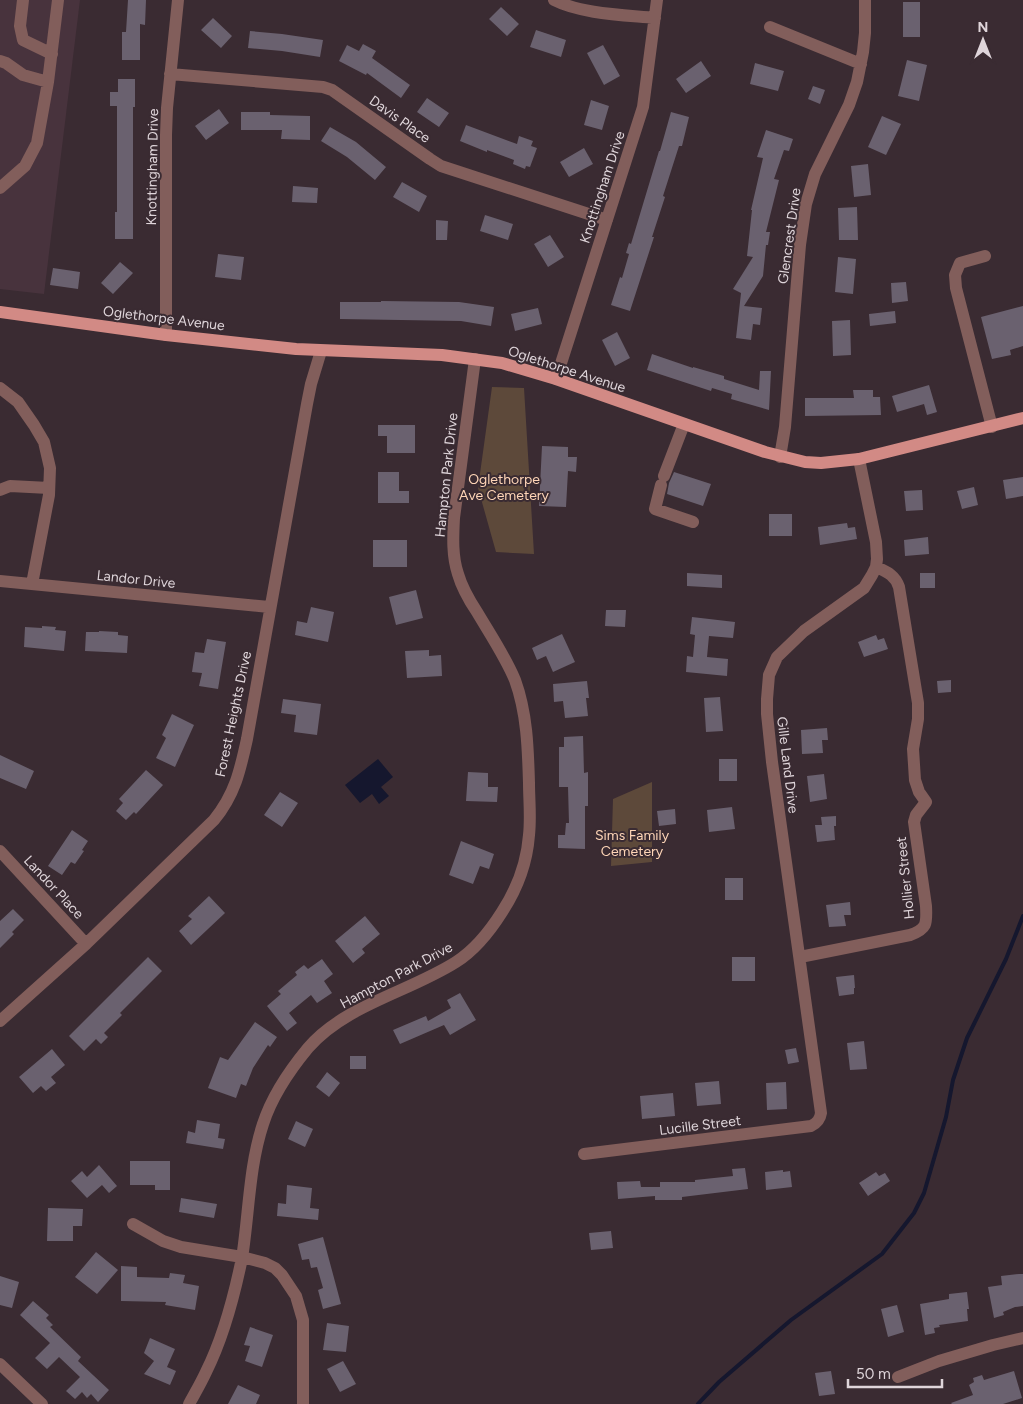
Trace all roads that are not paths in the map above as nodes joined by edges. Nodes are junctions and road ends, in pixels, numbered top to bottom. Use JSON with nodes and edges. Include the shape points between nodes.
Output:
{"nodes":[{"id":1,"x":23,"y":0,"type":"edge"},
{"id":2,"x":58,"y":0,"type":"edge"},
{"id":3,"x":178,"y":0,"type":"edge"},
{"id":4,"x":554,"y":0,"type":"edge"},
{"id":5,"x":657,"y":0,"type":"edge"},
{"id":6,"x":865,"y":0,"type":"edge"},
{"id":7,"x":655,"y":18,"type":"junction"},
{"id":8,"x":770,"y":27,"type":"dead end"},
{"id":9,"x":52,"y":54,"type":"junction"},
{"id":10,"x":0,"y":61,"type":"edge"},
{"id":11,"x":861,"y":64,"type":"junction"},
{"id":12,"x":170,"y":74,"type":"junction"},
{"id":13,"x":48,"y":82,"type":"junction"},
{"id":14,"x":0,"y":188,"type":"edge"},
{"id":15,"x":607,"y":220,"type":"junction"},
{"id":16,"x":985,"y":256,"type":"dead end"},
{"id":17,"x":0,"y":312,"type":"edge"},
{"id":18,"x":166,"y":334,"type":"junction"},
{"id":19,"x":321,"y":351,"type":"junction"},
{"id":20,"x":475,"y":359,"type":"junction"},
{"id":21,"x":556,"y":379,"type":"junction"},
{"id":22,"x":0,"y":388,"type":"edge"},
{"id":23,"x":1023,"y":418,"type":"edge"},
{"id":24,"x":684,"y":424,"type":"junction"},
{"id":25,"x":992,"y":426,"type":"junction"},
{"id":26,"x":780,"y":457,"type":"junction"},
{"id":27,"x":859,"y":459,"type":"junction"},
{"id":28,"x":49,"y":488,"type":"junction"},
{"id":29,"x":0,"y":490,"type":"edge"},
{"id":30,"x":693,"y":522,"type":"dead end"},
{"id":31,"x":876,"y":567,"type":"junction"},
{"id":32,"x":0,"y":581,"type":"edge"},
{"id":33,"x":32,"y":584,"type":"junction"},
{"id":34,"x":269,"y":607,"type":"junction"},
{"id":35,"x":0,"y":851,"type":"edge"},
{"id":36,"x":86,"y":944,"type":"junction"},
{"id":37,"x":800,"y":957,"type":"junction"},
{"id":38,"x":0,"y":1021,"type":"edge"},
{"id":39,"x":818,"y":1121,"type":"joint"},
{"id":40,"x":584,"y":1154,"type":"dead end"},
{"id":41,"x":133,"y":1224,"type":"dead end"},
{"id":42,"x":242,"y":1257,"type":"junction"},
{"id":43,"x":1023,"y":1338,"type":"edge"},
{"id":44,"x":0,"y":1364,"type":"edge"},
{"id":45,"x":898,"y":1377,"type":"dead end"},
{"id":46,"x":42,"y":1404,"type":"edge"},
{"id":47,"x":189,"y":1404,"type":"edge"},
{"id":48,"x":303,"y":1404,"type":"edge"}],
"edges":[{"from":1,"to":9,"type":"street","via":[[20,26],[23,40]]},
{"from":2,"to":9,"type":"street"},
{"from":3,"to":12,"type":"street","name":"Knottingham Drive"},
{"from":4,"to":7,"type":"street","via":[[584,10]]},
{"from":5,"to":7,"type":"street","name":"Knottingham Drive"},
{"from":6,"to":11,"type":"street","name":"Glencrest Drive"},
{"from":7,"to":15,"type":"street","name":"Knottingham Drive","via":[[643,107]]},
{"from":8,"to":11,"type":"street"},
{"from":9,"to":13,"type":"street"},
{"from":10,"to":13,"type":"street","via":[[24,75]]},
{"from":11,"to":26,"type":"street","name":"Glencrest Drive","via":[[855,91],[815,174],[806,204]]},
{"from":12,"to":15,"type":"street","name":"Davis Place","via":[[332,90],[441,166]]},
{"from":12,"to":18,"type":"street","name":"Knottingham Drive","via":[[166,135]]},
{"from":13,"to":14,"type":"street","via":[[37,142],[24,166]]},
{"from":15,"to":21,"type":"street","name":"Knottingham Drive"},
{"from":16,"to":25,"type":"street","via":[[960,263],[955,275]]},
{"from":17,"to":18,"type":"main road","name":"Oglethorpe Avenue"},
{"from":18,"to":19,"type":"main road","name":"Oglethorpe Avenue"},
{"from":19,"to":20,"type":"main road","name":"Oglethorpe Avenue"},
{"from":19,"to":34,"type":"street","name":"Forest Heights Drive","via":[[310,384]]},
{"from":20,"to":21,"type":"main road","name":"Oglethorpe Avenue","via":[[502,363]]},
{"from":20,"to":42,"type":"street","name":"Hampton Park Drive","via":[[454,518],[454,555],[465,592],[507,662],[521,701],[528,747],[530,813],[526,855],[510,899],[470,951],[439,972],[348,1016],[310,1045],[284,1080],[263,1124],[257,1148]]},
{"from":21,"to":24,"type":"main road","name":"Oglethorpe Avenue"},
{"from":22,"to":28,"type":"street","via":[[18,402],[44,442],[50,468]]},
{"from":23,"to":25,"type":"main road","name":"Oglethorpe Avenue"},
{"from":24,"to":26,"type":"main road","name":"Oglethorpe Avenue"},
{"from":24,"to":30,"type":"street","via":[[655,509]]},
{"from":25,"to":27,"type":"main road","name":"Oglethorpe Avenue"},
{"from":26,"to":27,"type":"main road","name":"Oglethorpe Avenue","via":[[821,463]]},
{"from":27,"to":31,"type":"street","via":[[876,542]]},
{"from":28,"to":29,"type":"street","via":[[10,486]]},
{"from":28,"to":33,"type":"street"},
{"from":31,"to":37,"type":"street","name":"Gille Land Drive","via":[[864,588],[786,647],[777,657],[769,675],[770,743]]},
{"from":31,"to":37,"type":"street","name":"Hollier Street","via":[[895,578],[900,592],[918,703],[913,749],[914,780],[926,802],[914,818],[925,925],[910,935]]},
{"from":32,"to":33,"type":"street","name":"Landor Drive"},
{"from":33,"to":34,"type":"street","name":"Landor Drive"},
{"from":34,"to":36,"type":"street","name":"Forest Heights Drive","via":[[240,768],[225,806]]},
{"from":35,"to":36,"type":"street","name":"Landor Place"},
{"from":36,"to":38,"type":"street","name":"Forest Heights Drive"},
{"from":37,"to":39,"type":"street","name":"Gille Land Drive","via":[[821,1113]]},
{"from":39,"to":40,"type":"street","name":"Lucille Street","via":[[811,1126]]},
{"from":41,"to":42,"type":"street","via":[[181,1247]]},
{"from":42,"to":47,"type":"street","name":"Hampton Park Drive","via":[[227,1320],[206,1373]]},
{"from":42,"to":48,"type":"street","via":[[275,1268],[296,1296],[303,1320]]},
{"from":43,"to":45,"type":"street","via":[[939,1361]]},
{"from":44,"to":46,"type":"street"}]}
